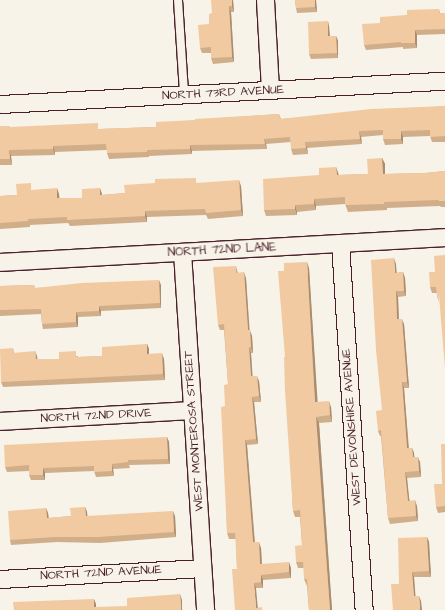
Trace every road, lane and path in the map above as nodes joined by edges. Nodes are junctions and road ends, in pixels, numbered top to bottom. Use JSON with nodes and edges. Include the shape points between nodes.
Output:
{"nodes":[{"id":1,"x":178,"y":0,"type":"edge"},
{"id":2,"x":265,"y":0,"type":"edge"},
{"id":3,"x":445,"y":81,"type":"edge"},
{"id":4,"x":270,"y":90,"type":"junction"},
{"id":5,"x":184,"y":94,"type":"junction"},
{"id":6,"x":0,"y":104,"type":"edge"},
{"id":7,"x":445,"y":238,"type":"edge"},
{"id":8,"x":340,"y":243,"type":"junction"},
{"id":9,"x":182,"y":252,"type":"junction"},
{"id":10,"x":0,"y":262,"type":"edge"},
{"id":11,"x":192,"y":410,"type":"junction"},
{"id":12,"x":0,"y":421,"type":"edge"},
{"id":13,"x":202,"y":568,"type":"junction"},
{"id":14,"x":0,"y":579,"type":"edge"},
{"id":15,"x":205,"y":610,"type":"edge"},
{"id":16,"x":364,"y":610,"type":"edge"}],
"edges":[{"from":1,"to":5,"type":"lane"},
{"from":2,"to":4,"type":"street"},
{"from":3,"to":4,"type":"street","name":"NORTH 73RD AVENUE"},
{"from":4,"to":5,"type":"street","name":"NORTH 73RD AVENUE"},
{"from":5,"to":6,"type":"street","name":"NORTH 73RD AVENUE"},
{"from":7,"to":8,"type":"street","name":"NORTH 72ND LANE"},
{"from":8,"to":9,"type":"street","name":"NORTH 72ND LANE"},
{"from":8,"to":16,"type":"street","name":"WEST DEVONSHIRE AVENUE"},
{"from":9,"to":10,"type":"street","name":"NORTH 72ND LANE"},
{"from":9,"to":11,"type":"street","name":"WEST MONTEROSA STREET"},
{"from":11,"to":12,"type":"street","name":"NORTH 72ND DRIVE"},
{"from":11,"to":13,"type":"street","name":"WEST MONTEROSA STREET"},
{"from":13,"to":14,"type":"street","name":"NORTH 72ND AVENUE"},
{"from":13,"to":15,"type":"street","name":"WEST MONTEROSA STREET"}]}
